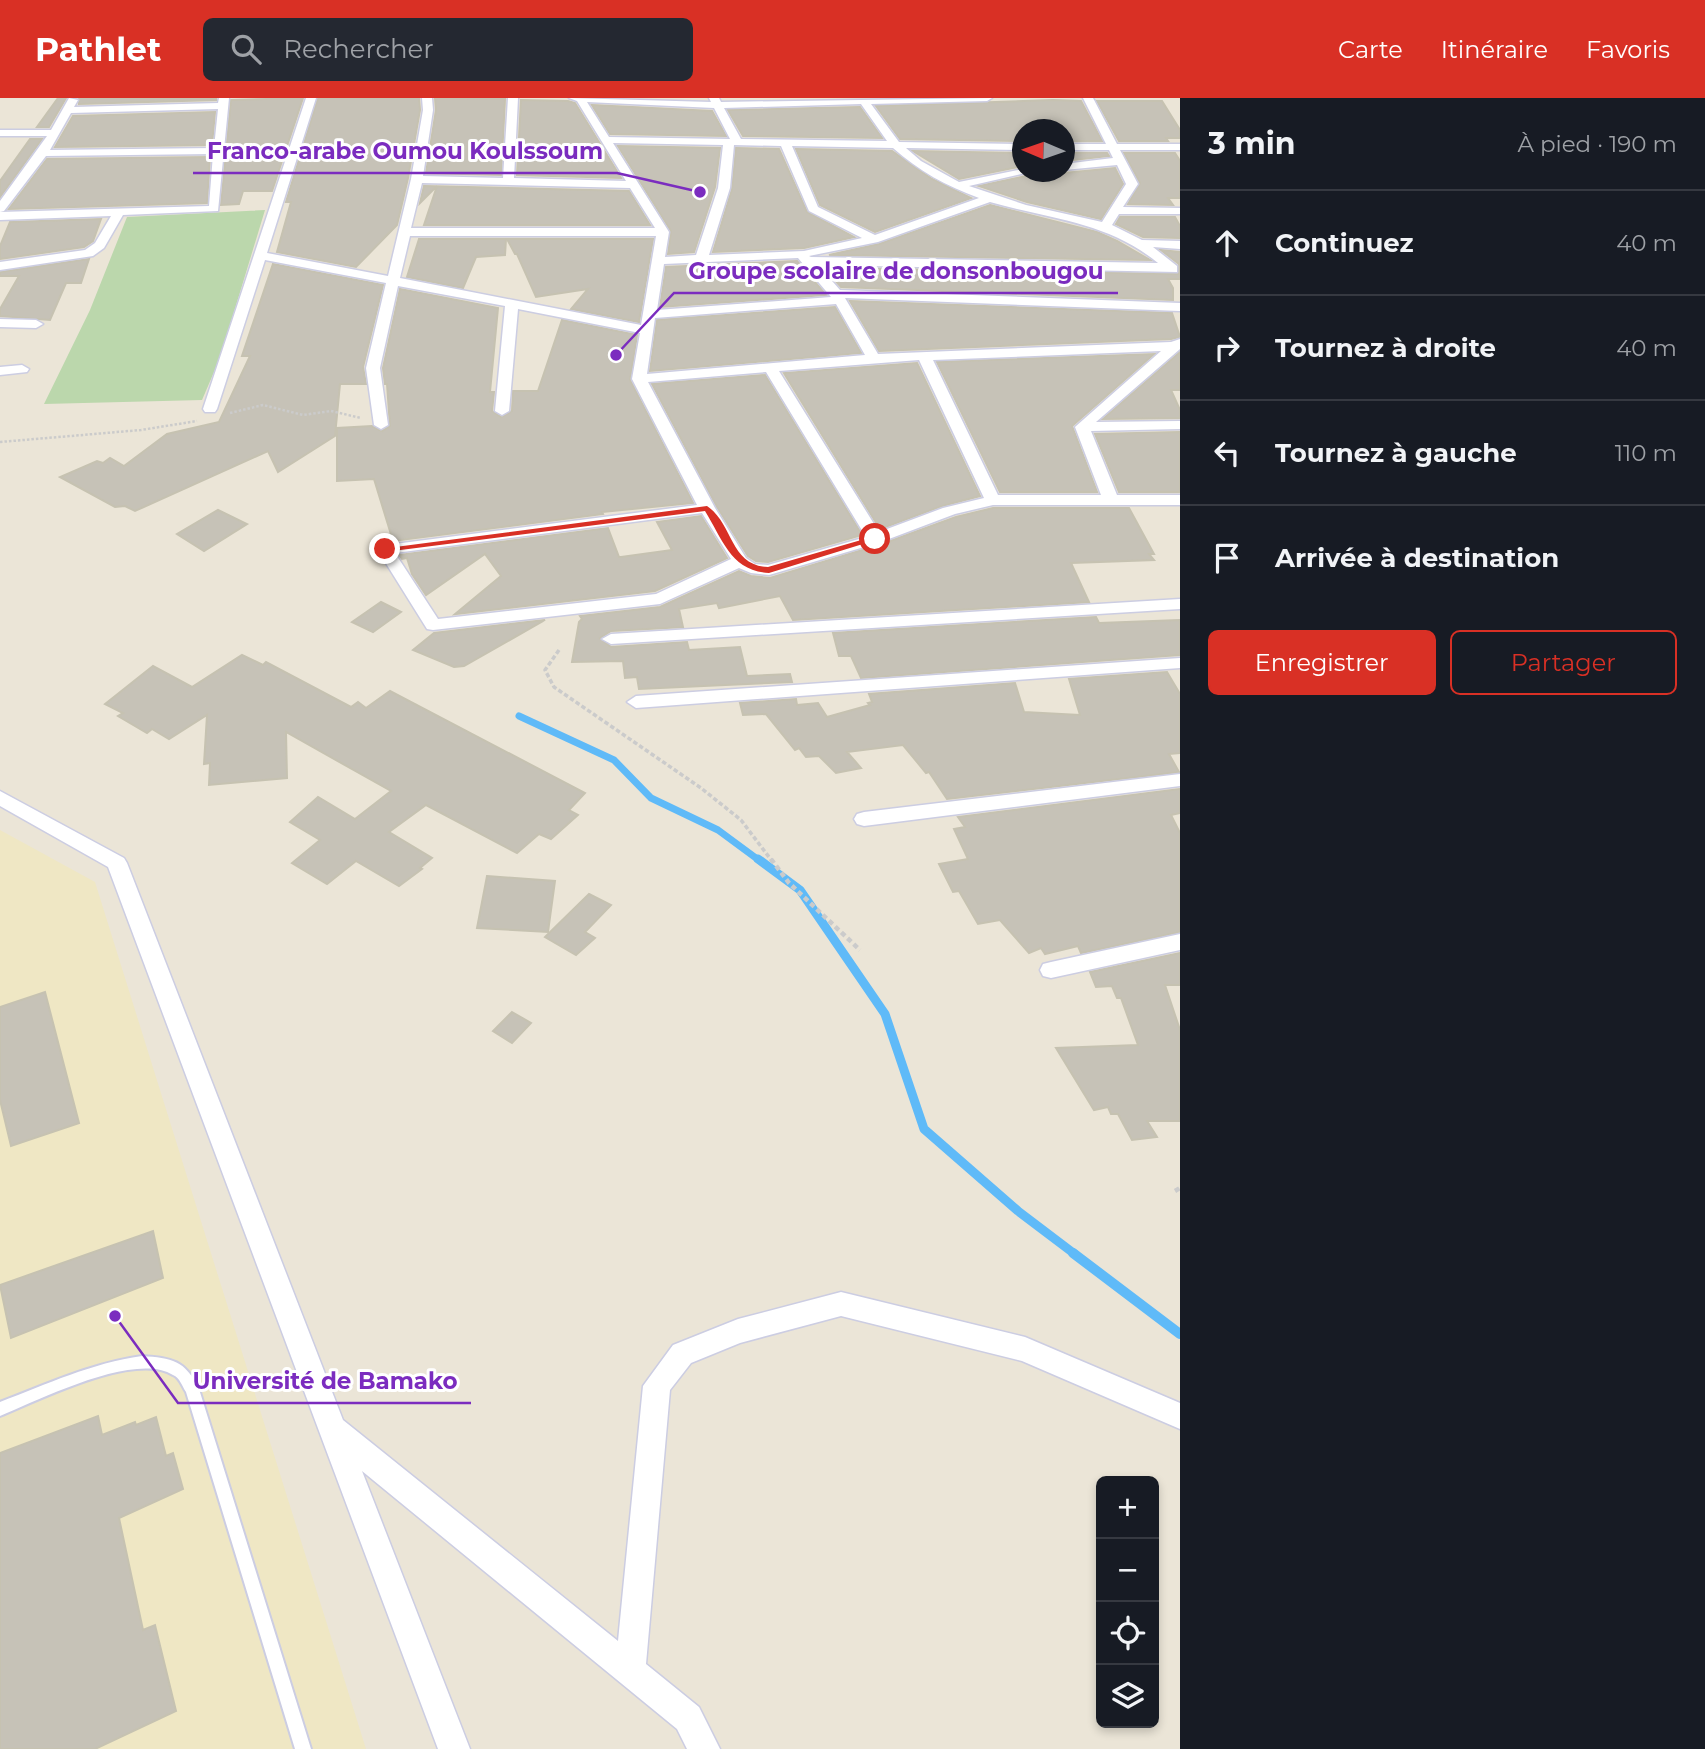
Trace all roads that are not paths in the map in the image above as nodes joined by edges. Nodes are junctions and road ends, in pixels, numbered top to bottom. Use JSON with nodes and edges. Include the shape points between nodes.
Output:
{"nodes":[{"id":1,"x":74,"y":98,"type":"edge"},
{"id":2,"x":311,"y":98,"type":"edge"},
{"id":3,"x":427,"y":98,"type":"edge"},
{"id":4,"x":513,"y":98,"type":"edge"},
{"id":5,"x":574,"y":98,"type":"edge"},
{"id":6,"x":580,"y":98,"type":"edge"},
{"id":7,"x":987,"y":98,"type":"edge"},
{"id":8,"x":1088,"y":98,"type":"edge"},
{"id":9,"x":863,"y":99,"type":"edge"},
{"id":10,"x":715,"y":101,"type":"edge"},
{"id":11,"x":224,"y":102,"type":"edge"},
{"id":12,"x":67,"y":110,"type":"junction"},
{"id":13,"x":0,"y":133,"type":"edge"},
{"id":14,"x":54,"y":133,"type":"junction"},
{"id":15,"x":606,"y":140,"type":"junction"},
{"id":16,"x":734,"y":143,"type":"junction"},
{"id":17,"x":786,"y":145,"type":"junction"},
{"id":18,"x":897,"y":146,"type":"junction"},
{"id":19,"x":1012,"y":147,"type":"edge"},
{"id":20,"x":1075,"y":147,"type":"edge"},
{"id":21,"x":1113,"y":147,"type":"junction"},
{"id":22,"x":1180,"y":147,"type":"edge"},
{"id":23,"x":219,"y":151,"type":"junction"},
{"id":24,"x":43,"y":152,"type":"junction"},
{"id":25,"x":1120,"y":161,"type":"junction"},
{"id":26,"x":1075,"y":166,"type":"edge"},
{"id":27,"x":1012,"y":174,"type":"edge"},
{"id":28,"x":417,"y":179,"type":"junction"},
{"id":29,"x":508,"y":182,"type":"junction"},
{"id":30,"x":634,"y":184,"type":"junction"},
{"id":31,"x":959,"y":185,"type":"junction"},
{"id":32,"x":987,"y":199,"type":"junction"},
{"id":33,"x":0,"y":209,"type":"edge"},
{"id":34,"x":1117,"y":211,"type":"junction"},
{"id":35,"x":1180,"y":211,"type":"edge"},
{"id":36,"x":118,"y":214,"type":"junction"},
{"id":37,"x":0,"y":216,"type":"edge"},
{"id":38,"x":1105,"y":226,"type":"junction"},
{"id":39,"x":404,"y":232,"type":"junction"},
{"id":40,"x":663,"y":232,"type":"junction"},
{"id":41,"x":874,"y":239,"type":"junction"},
{"id":42,"x":1143,"y":243,"type":"junction"},
{"id":43,"x":1180,"y":245,"type":"edge"},
{"id":44,"x":260,"y":255,"type":"junction"},
{"id":45,"x":804,"y":258,"type":"junction"},
{"id":46,"x":701,"y":260,"type":"junction"},
{"id":47,"x":658,"y":261,"type":"junction"},
{"id":48,"x":0,"y":267,"type":"edge"},
{"id":49,"x":1175,"y":271,"type":"edge"},
{"id":50,"x":393,"y":281,"type":"junction"},
{"id":51,"x":838,"y":297,"type":"junction"},
{"id":52,"x":512,"y":304,"type":"junction"},
{"id":53,"x":1180,"y":307,"type":"edge"},
{"id":54,"x":649,"y":316,"type":"junction"},
{"id":55,"x":0,"y":323,"type":"edge"},
{"id":56,"x":36,"y":324,"type":"dead end"},
{"id":57,"x":647,"y":330,"type":"junction"},
{"id":58,"x":1179,"y":341,"type":"edge"},
{"id":59,"x":924,"y":356,"type":"junction"},
{"id":60,"x":874,"y":358,"type":"junction"},
{"id":61,"x":769,"y":366,"type":"junction"},
{"id":62,"x":22,"y":369,"type":"dead end"},
{"id":63,"x":0,"y":371,"type":"edge"},
{"id":64,"x":639,"y":379,"type":"junction"},
{"id":65,"x":210,"y":409,"type":"dead end"},
{"id":66,"x":502,"y":411,"type":"dead end"},
{"id":67,"x":380,"y":423,"type":"road end"},
{"id":68,"x":1180,"y":425,"type":"edge"},
{"id":69,"x":1082,"y":427,"type":"junction"},
{"id":70,"x":993,"y":500,"type":"junction"},
{"id":71,"x":1111,"y":500,"type":"junction"},
{"id":72,"x":1180,"y":500,"type":"edge"},
{"id":73,"x":707,"y":508,"type":"junction"},
{"id":74,"x":875,"y":539,"type":"junction"},
{"id":75,"x":740,"y":561,"type":"junction"},
{"id":76,"x":1180,"y":604,"type":"edge"},
{"id":77,"x":611,"y":639,"type":"dead end"},
{"id":78,"x":1180,"y":663,"type":"edge"},
{"id":79,"x":636,"y":702,"type":"dead end"},
{"id":80,"x":1180,"y":780,"type":"edge"},
{"id":81,"x":0,"y":798,"type":"edge"},
{"id":82,"x":864,"y":819,"type":"dead end"},
{"id":83,"x":1180,"y":942,"type":"edge"},
{"id":84,"x":1051,"y":970,"type":"dead end"},
{"id":85,"x":0,"y":1409,"type":"edge"},
{"id":86,"x":1180,"y":1416,"type":"edge"},
{"id":87,"x":332,"y":1428,"type":"junction"},
{"id":88,"x":630,"y":1671,"type":"junction"},
{"id":89,"x":303,"y":1749,"type":"edge"},
{"id":90,"x":454,"y":1749,"type":"edge"},
{"id":91,"x":704,"y":1749,"type":"edge"}],
"edges":[{"from":1,"to":12,"type":"street"},
{"from":2,"to":44,"type":"street"},
{"from":3,"to":28,"type":"street"},
{"from":4,"to":29,"type":"street"},
{"from":5,"to":6,"type":"street"},
{"from":6,"to":10,"type":"street"},
{"from":6,"to":15,"type":"street"},
{"from":7,"to":9,"type":"street"},
{"from":8,"to":21,"type":"street"},
{"from":9,"to":10,"type":"street"},
{"from":9,"to":18,"type":"street"},
{"from":10,"to":16,"type":"street"},
{"from":11,"to":12,"type":"street"},
{"from":11,"to":23,"type":"street"},
{"from":12,"to":14,"type":"street"},
{"from":13,"to":14,"type":"street"},
{"from":14,"to":24,"type":"street"},
{"from":15,"to":16,"type":"street"},
{"from":15,"to":30,"type":"street"},
{"from":16,"to":17,"type":"street"},
{"from":16,"to":46,"type":"street"},
{"from":17,"to":18,"type":"street"},
{"from":17,"to":41,"type":"street","via":[[813,209]]},
{"from":18,"to":19,"type":"street"},
{"from":18,"to":31,"type":"street"},
{"from":20,"to":21,"type":"street"},
{"from":21,"to":22,"type":"street"},
{"from":21,"to":25,"type":"street"},
{"from":23,"to":24,"type":"street"},
{"from":23,"to":36,"type":"street","via":[[214,209]]},
{"from":24,"to":33,"type":"street"},
{"from":25,"to":26,"type":"street"},
{"from":25,"to":34,"type":"street","via":[[1132,184]]},
{"from":27,"to":31,"type":"street"},
{"from":28,"to":29,"type":"street"},
{"from":28,"to":39,"type":"street"},
{"from":29,"to":30,"type":"street"},
{"from":30,"to":40,"type":"street"},
{"from":31,"to":32,"type":"street"},
{"from":32,"to":38,"type":"street"},
{"from":32,"to":41,"type":"street"},
{"from":34,"to":35,"type":"street"},
{"from":34,"to":38,"type":"street"},
{"from":36,"to":37,"type":"street"},
{"from":36,"to":48,"type":"street","via":[[100,245],[89,253]]},
{"from":38,"to":42,"type":"street"},
{"from":39,"to":40,"type":"street"},
{"from":39,"to":50,"type":"street"},
{"from":40,"to":47,"type":"street"},
{"from":41,"to":45,"type":"street"},
{"from":42,"to":43,"type":"street"},
{"from":42,"to":49,"type":"street"},
{"from":44,"to":50,"type":"street"},
{"from":44,"to":65,"type":"street"},
{"from":45,"to":46,"type":"street"},
{"from":45,"to":49,"type":"street"},
{"from":45,"to":51,"type":"street"},
{"from":46,"to":47,"type":"street"},
{"from":47,"to":54,"type":"street"},
{"from":50,"to":52,"type":"street"},
{"from":50,"to":67,"type":"street","via":[[373,368]]},
{"from":51,"to":53,"type":"street"},
{"from":51,"to":54,"type":"street"},
{"from":51,"to":60,"type":"street"},
{"from":52,"to":57,"type":"street"},
{"from":52,"to":66,"type":"street"},
{"from":54,"to":57,"type":"street"},
{"from":55,"to":56,"type":"street"},
{"from":57,"to":64,"type":"street"},
{"from":58,"to":59,"type":"street"},
{"from":58,"to":69,"type":"street"},
{"from":59,"to":60,"type":"street"},
{"from":59,"to":70,"type":"street"},
{"from":60,"to":61,"type":"street"},
{"from":61,"to":64,"type":"street"},
{"from":61,"to":74,"type":"street"},
{"from":62,"to":63,"type":"street"},
{"from":64,"to":73,"type":"street"},
{"from":68,"to":69,"type":"street"},
{"from":69,"to":71,"type":"street"},
{"from":70,"to":71,"type":"street"},
{"from":70,"to":74,"type":"street"},
{"from":71,"to":72,"type":"street"},
{"from":73,"to":75,"type":"street"},
{"from":73,"to":75,"type":"street","via":[[385,549],[433,625],[660,599]]},
{"from":74,"to":75,"type":"street","via":[[769,570]]},
{"from":76,"to":77,"type":"street"},
{"from":78,"to":79,"type":"street"},
{"from":80,"to":82,"type":"street"},
{"from":81,"to":87,"type":"street","via":[[117,863]]},
{"from":83,"to":84,"type":"street"},
{"from":85,"to":89,"type":"lane","via":[[117,1364],[152,1360],[179,1371],[192,1389]]},
{"from":86,"to":88,"type":"street","via":[[1025,1349],[841,1304],[738,1331],[681,1354],[657,1386]]},
{"from":87,"to":88,"type":"street"},
{"from":87,"to":90,"type":"street"},
{"from":88,"to":91,"type":"street","via":[[688,1718]]}]}
